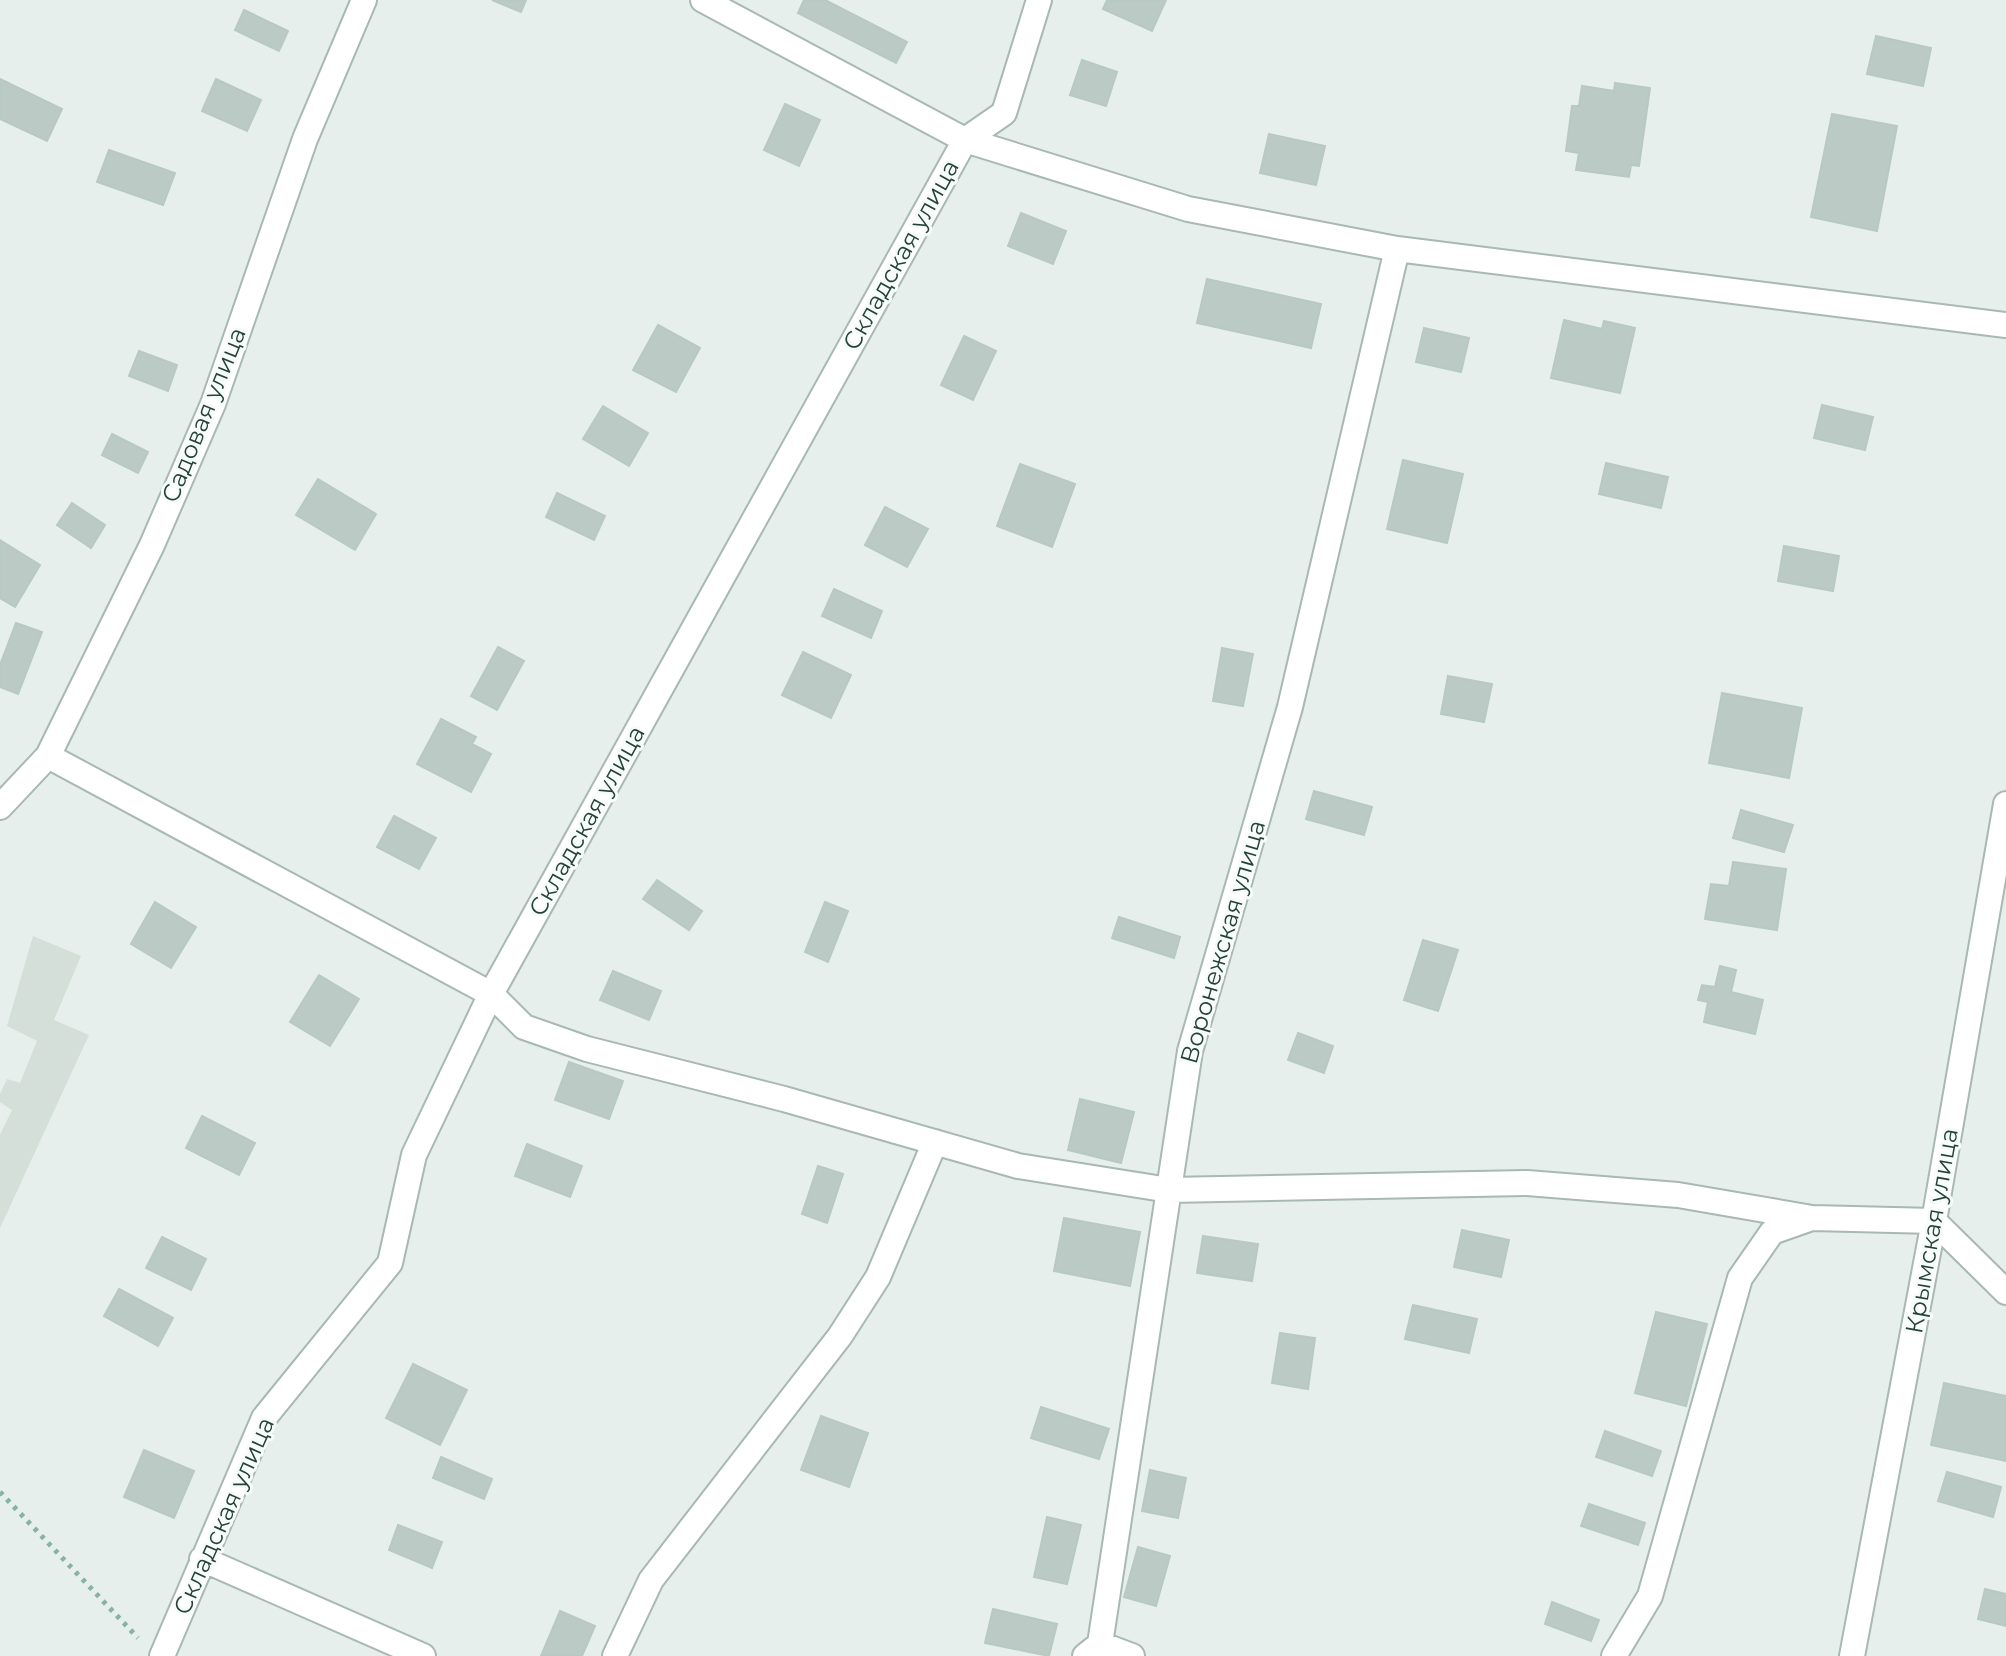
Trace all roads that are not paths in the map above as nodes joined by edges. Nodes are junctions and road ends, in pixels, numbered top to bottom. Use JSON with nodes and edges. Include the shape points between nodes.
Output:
{"nodes":[{"id":1,"x":364,"y":0,"type":"edge"},
{"id":2,"x":703,"y":0,"type":"edge"},
{"id":3,"x":1039,"y":0,"type":"edge"},
{"id":4,"x":965,"y":140,"type":"junction"},
{"id":5,"x":1397,"y":249,"type":"junction"},
{"id":6,"x":2006,"y":325,"type":"edge"},
{"id":7,"x":48,"y":756,"type":"junction"},
{"id":8,"x":2006,"y":804,"type":"edge"},
{"id":9,"x":0,"y":807,"type":"edge"},
{"id":10,"x":491,"y":994,"type":"junction"},
{"id":11,"x":935,"y":1142,"type":"junction"},
{"id":12,"x":1169,"y":1190,"type":"junction"},
{"id":13,"x":1812,"y":1218,"type":"junction"},
{"id":14,"x":1934,"y":1221,"type":"junction"},
{"id":15,"x":2006,"y":1292,"type":"edge"},
{"id":16,"x":202,"y":1559,"type":"junction"},
{"id":17,"x":154,"y":1650,"type":"edge"},
{"id":18,"x":1092,"y":1650,"type":"edge"},
{"id":19,"x":423,"y":1656,"type":"edge"},
{"id":20,"x":615,"y":1656,"type":"edge"},
{"id":21,"x":1132,"y":1656,"type":"edge"},
{"id":22,"x":1614,"y":1656,"type":"edge"},
{"id":23,"x":1852,"y":1656,"type":"edge"}],
"edges":[{"from":1,"to":7,"type":"street","name":"Садовая улица","via":[[305,139],[213,404],[152,545]]},
{"from":2,"to":4,"type":"street"},
{"from":3,"to":4,"type":"street","name":"Складская улица","via":[[1004,113]]},
{"from":4,"to":5,"type":"street","via":[[1188,209]]},
{"from":4,"to":10,"type":"street","name":"Складская улица"},
{"from":5,"to":6,"type":"street"},
{"from":5,"to":12,"type":"street","name":"Воронежская улица","via":[[1290,707],[1190,1051]]},
{"from":7,"to":9,"type":"street","name":"Садовая улица"},
{"from":7,"to":10,"type":"street"},
{"from":8,"to":14,"type":"street","name":"Крымская улица"},
{"from":10,"to":11,"type":"street","via":[[524,1027],[575,1045]]},
{"from":10,"to":16,"type":"street","name":"Складская улица","via":[[414,1155],[390,1263],[264,1418]]},
{"from":11,"to":12,"type":"street","via":[[1018,1166]]},
{"from":11,"to":20,"type":"street","via":[[878,1277],[840,1336],[651,1580]]},
{"from":12,"to":13,"type":"street","via":[[1527,1183],[1678,1195]]},
{"from":12,"to":18,"type":"street","name":"Воронежская улица"},
{"from":13,"to":14,"type":"street"},
{"from":13,"to":22,"type":"street","via":[[1772,1232],[1740,1278],[1650,1596]]},
{"from":14,"to":15,"type":"street"},
{"from":14,"to":23,"type":"street","name":"Крымская улица"},
{"from":16,"to":17,"type":"street","name":"Складская улица"},
{"from":16,"to":19,"type":"street"},
{"from":18,"to":21,"type":"street"}]}
